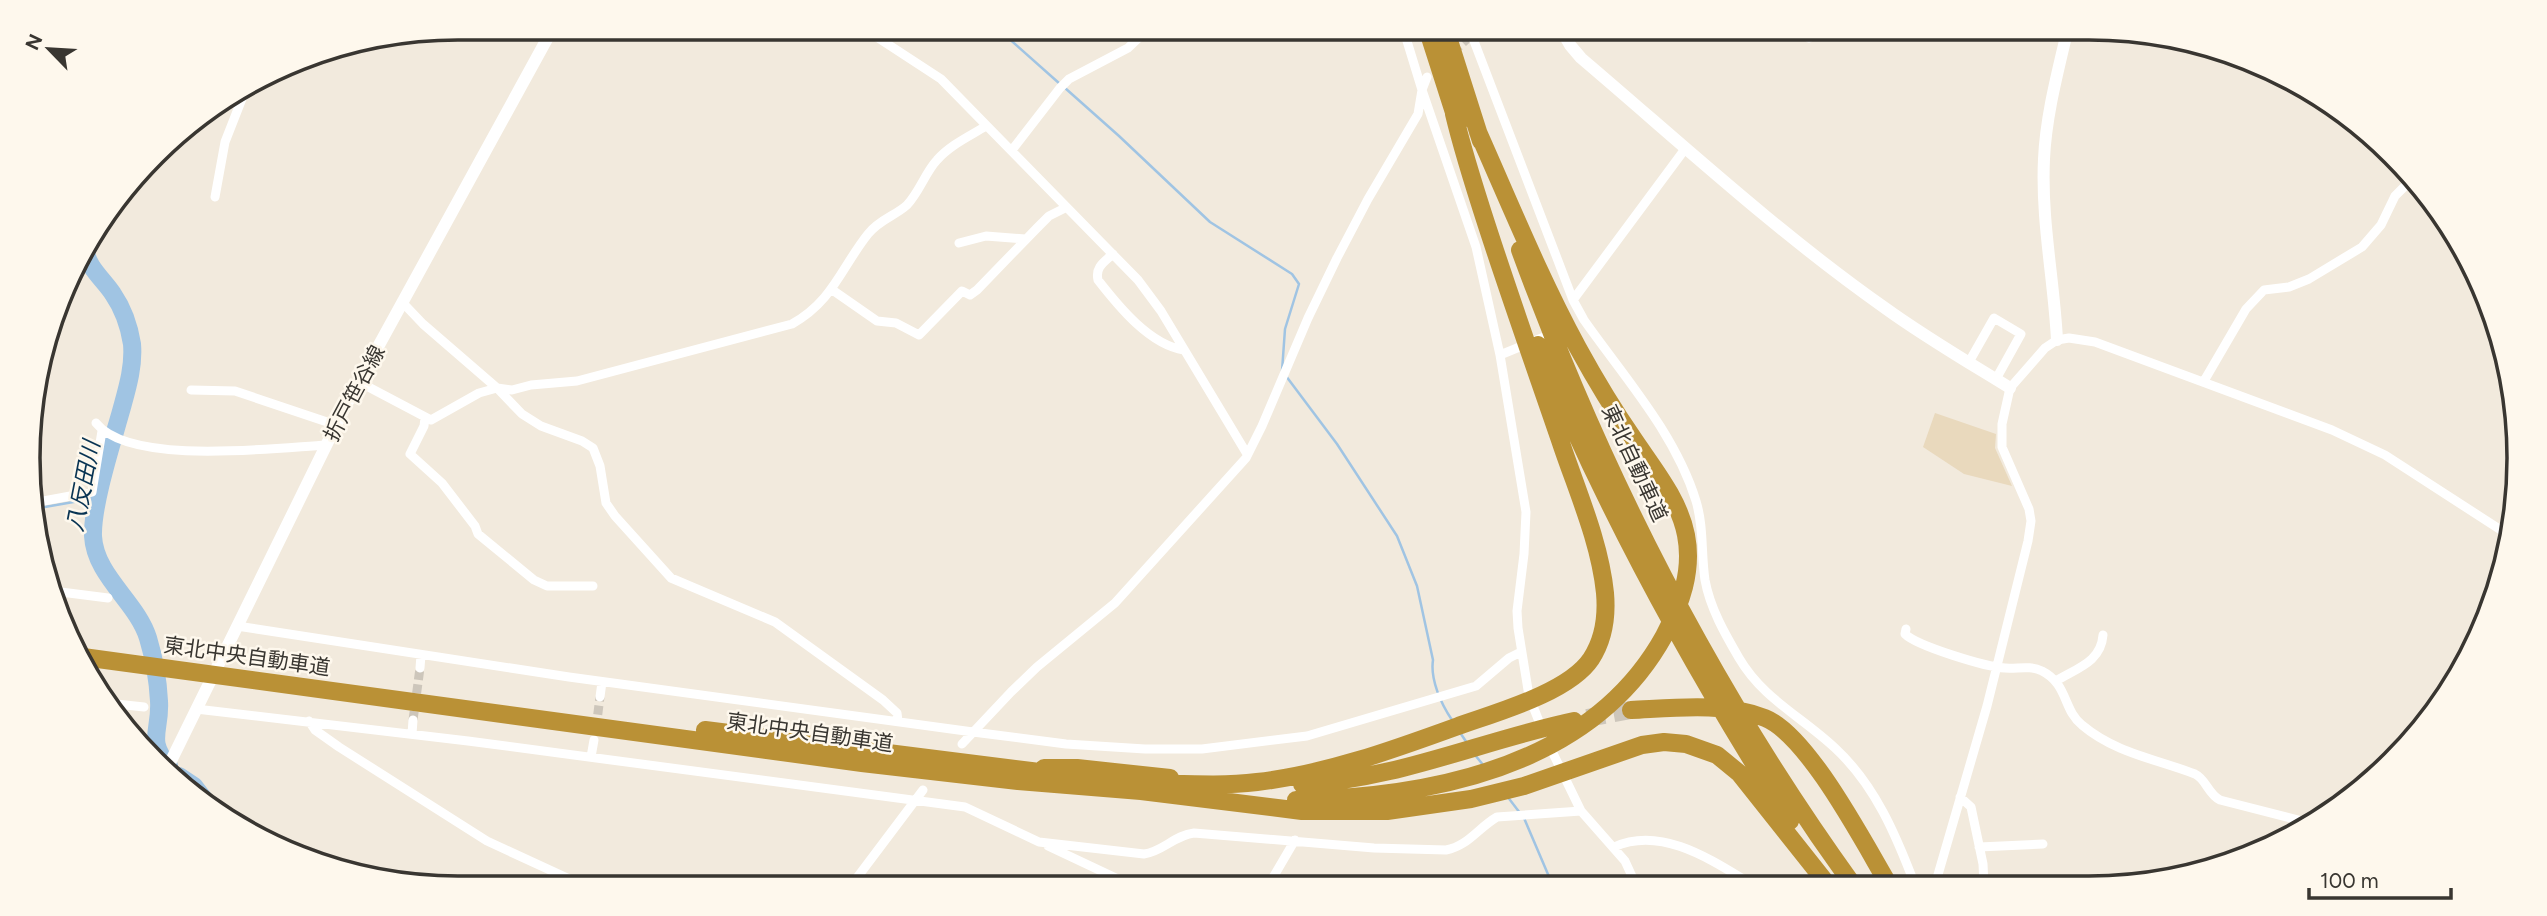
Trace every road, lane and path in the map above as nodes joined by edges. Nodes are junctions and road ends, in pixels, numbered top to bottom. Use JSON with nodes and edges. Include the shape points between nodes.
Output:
{"nodes":[{"id":1,"x":546,"y":40,"type":"edge"},
{"id":2,"x":881,"y":40,"type":"edge"},
{"id":3,"x":1135,"y":40,"type":"edge"},
{"id":4,"x":1407,"y":40,"type":"edge"},
{"id":5,"x":1431,"y":40,"type":"edge"},
{"id":6,"x":1449,"y":40,"type":"edge"},
{"id":7,"x":1474,"y":40,"type":"edge"},
{"id":8,"x":1567,"y":40,"type":"edge"},
{"id":9,"x":2065,"y":40,"type":"edge"},
{"id":10,"x":1427,"y":77,"type":"dead end"},
{"id":11,"x":1422,"y":90,"type":"junction"},
{"id":12,"x":241,"y":101,"type":"edge"},
{"id":13,"x":986,"y":125,"type":"junction"},
{"id":14,"x":1685,"y":149,"type":"junction"},
{"id":15,"x":1012,"y":150,"type":"junction"},
{"id":16,"x":2405,"y":186,"type":"edge"},
{"id":17,"x":215,"y":197,"type":"dead end"},
{"id":18,"x":1065,"y":208,"type":"junction"},
{"id":19,"x":1025,"y":239,"type":"junction"},
{"id":20,"x":959,"y":243,"type":"dead end"},
{"id":21,"x":1113,"y":254,"type":"junction"},
{"id":22,"x":831,"y":289,"type":"junction"},
{"id":23,"x":1573,"y":300,"type":"junction"},
{"id":24,"x":403,"y":303,"type":"junction"},
{"id":25,"x":1533,"y":307,"type":"junction"},
{"id":26,"x":1584,"y":320,"type":"junction"},
{"id":27,"x":2057,"y":341,"type":"junction"},
{"id":28,"x":1184,"y":350,"type":"junction"},
{"id":29,"x":1500,"y":355,"type":"junction"},
{"id":30,"x":1546,"y":360,"type":"junction"},
{"id":31,"x":1969,"y":362,"type":"junction"},
{"id":32,"x":1996,"y":379,"type":"junction"},
{"id":33,"x":2204,"y":381,"type":"junction"},
{"id":34,"x":359,"y":382,"type":"junction"},
{"id":35,"x":496,"y":388,"type":"junction"},
{"id":36,"x":2010,"y":388,"type":"junction"},
{"id":37,"x":191,"y":390,"type":"dead end"},
{"id":38,"x":425,"y":418,"type":"junction"},
{"id":39,"x":337,"y":425,"type":"junction"},
{"id":40,"x":326,"y":445,"type":"junction"},
{"id":41,"x":1247,"y":454,"type":"junction"},
{"id":42,"x":43,"y":501,"type":"edge"},
{"id":43,"x":2500,"y":530,"type":"edge"},
{"id":44,"x":593,"y":586,"type":"dead end"},
{"id":45,"x":62,"y":592,"type":"edge"},
{"id":46,"x":108,"y":598,"type":"dead end"},
{"id":47,"x":237,"y":626,"type":"junction"},
{"id":48,"x":1906,"y":628,"type":"dead end"},
{"id":49,"x":2103,"y":635,"type":"dead end"},
{"id":50,"x":1521,"y":652,"type":"junction"},
{"id":51,"x":421,"y":655,"type":"junction"},
{"id":52,"x":91,"y":658,"type":"edge"},
{"id":53,"x":1996,"y":666,"type":"junction"},
{"id":54,"x":419,"y":668,"type":"tunnel mouth"},
{"id":55,"x":2056,"y":681,"type":"junction"},
{"id":56,"x":602,"y":682,"type":"junction"},
{"id":57,"x":600,"y":697,"type":"tunnel mouth"},
{"id":58,"x":122,"y":705,"type":"edge"},
{"id":59,"x":144,"y":707,"type":"dead end"},
{"id":60,"x":197,"y":709,"type":"junction"},
{"id":61,"x":1631,"y":710,"type":"tunnel mouth"},
{"id":62,"x":413,"y":720,"type":"tunnel mouth"},
{"id":63,"x":309,"y":721,"type":"junction"},
{"id":64,"x":898,"y":721,"type":"junction"},
{"id":65,"x":1571,"y":724,"type":"junction"},
{"id":66,"x":973,"y":732,"type":"junction"},
{"id":67,"x":412,"y":734,"type":"junction"},
{"id":68,"x":594,"y":740,"type":"tunnel mouth"},
{"id":69,"x":962,"y":744,"type":"dead end"},
{"id":70,"x":591,"y":757,"type":"junction"},
{"id":71,"x":171,"y":761,"type":"edge"},
{"id":72,"x":923,"y":790,"type":"dead end"},
{"id":73,"x":1210,"y":792,"type":"junction"},
{"id":74,"x":1960,"y":797,"type":"junction"},
{"id":75,"x":915,"y":800,"type":"junction"},
{"id":76,"x":1581,"y":811,"type":"junction"},
{"id":77,"x":2298,"y":820,"type":"edge"},
{"id":78,"x":1294,"y":840,"type":"junction"},
{"id":79,"x":1039,"y":842,"type":"junction"},
{"id":80,"x":2043,"y":844,"type":"dead end"},
{"id":81,"x":1614,"y":847,"type":"junction"},
{"id":82,"x":1979,"y":847,"type":"junction"},
{"id":83,"x":563,"y":876,"type":"edge"},
{"id":84,"x":857,"y":876,"type":"edge"},
{"id":85,"x":1112,"y":876,"type":"edge"},
{"id":86,"x":1274,"y":876,"type":"edge"},
{"id":87,"x":1632,"y":876,"type":"edge"},
{"id":88,"x":1737,"y":876,"type":"edge"},
{"id":89,"x":1823,"y":876,"type":"edge"},
{"id":90,"x":1824,"y":876,"type":"edge"},
{"id":91,"x":1847,"y":876,"type":"edge"},
{"id":92,"x":1883,"y":876,"type":"edge"},
{"id":93,"x":1911,"y":876,"type":"edge"},
{"id":94,"x":1938,"y":876,"type":"edge"},
{"id":95,"x":1985,"y":876,"type":"edge"}],
"edges":[{"from":1,"to":24,"type":"street","name":"折戸笹谷線"},
{"from":2,"to":13,"type":"street","via":[[941,79]]},
{"from":3,"to":15,"type":"street","via":[[1069,79]]},
{"from":4,"to":11,"type":"street"},
{"from":5,"to":25,"type":"highway","via":[[1461,145]]},
{"from":6,"to":25,"type":"highway","name":"東北自動車道"},
{"from":7,"to":23,"type":"street"},
{"from":8,"to":14,"type":"street","via":[[1581,58]]},
{"from":9,"to":27,"type":"street","via":[[2044,156],[2043,203]]},
{"from":10,"to":11,"type":"street"},
{"from":11,"to":29,"type":"street","via":[[1476,247]]},
{"from":11,"to":41,"type":"street","via":[[1418,114],[1337,258]]},
{"from":12,"to":17,"type":"street","via":[[225,142]]},
{"from":13,"to":15,"type":"street"},
{"from":13,"to":22,"type":"street","via":[[937,160],[904,208],[880,220]]},
{"from":14,"to":23,"type":"street"},
{"from":14,"to":31,"type":"street","via":[[1885,308]]},
{"from":15,"to":18,"type":"street"},
{"from":16,"to":33,"type":"street","via":[[2361,247],[2309,279],[2264,290],[2246,309]]},
{"from":18,"to":19,"type":"street"},
{"from":18,"to":21,"type":"street"},
{"from":19,"to":20,"type":"street","via":[[986,236]]},
{"from":19,"to":22,"type":"street","via":[[977,290],[970,295],[961,291],[919,335],[896,323],[877,321]]},
{"from":21,"to":28,"type":"street","via":[[1161,311]]},
{"from":21,"to":28,"type":"street","via":[[1098,267],[1098,280],[1158,341]]},
{"from":22,"to":35,"type":"street","via":[[810,314],[792,324],[577,381]]},
{"from":23,"to":26,"type":"street"},
{"from":24,"to":34,"type":"street","name":"折戸笹谷線"},
{"from":24,"to":35,"type":"street"},
{"from":25,"to":30,"type":"highway"},
{"from":25,"to":30,"type":"highway","name":"東北自動車道"},
{"from":25,"to":65,"type":"highway","via":[[1577,346],[1676,505],[1686,533],[1688,565],[1683,592],[1650,659],[1601,713]]},
{"from":26,"to":29,"type":"street"},
{"from":26,"to":93,"type":"street","via":[[1652,415],[1681,465],[1700,519],[1709,595],[1739,657],[1765,693],[1834,747],[1862,777],[1896,837]]},
{"from":27,"to":33,"type":"street","via":[[2095,342]]},
{"from":27,"to":36,"type":"street","via":[[2045,348]]},
{"from":28,"to":41,"type":"street"},
{"from":29,"to":50,"type":"street","via":[[1526,512],[1517,611]]},
{"from":30,"to":73,"type":"highway","via":[[1605,593],[1605,619],[1596,649],[1583,669],[1551,690],[1431,736],[1299,775]]},
{"from":30,"to":90,"type":"highway","name":"東北自動車道","via":[[1640,566],[1740,741]]},
{"from":30,"to":91,"type":"highway","name":"東北自動車道","via":[[1618,482],[1700,643]]},
{"from":31,"to":32,"type":"street"},
{"from":31,"to":32,"type":"street","via":[[1994,317],[2021,334]]},
{"from":32,"to":36,"type":"street"},
{"from":33,"to":43,"type":"street","via":[[2385,454]]},
{"from":34,"to":38,"type":"street"},
{"from":34,"to":39,"type":"street","name":"折戸笹谷線"},
{"from":35,"to":38,"type":"street","via":[[430,420]]},
{"from":35,"to":64,"type":"street","via":[[541,426],[593,448],[606,503],[671,578],[775,622],[883,700],[897,713]]},
{"from":36,"to":53,"type":"street","via":[[2002,447],[2031,521]]},
{"from":37,"to":39,"type":"street","via":[[235,391]]},
{"from":38,"to":44,"type":"street","via":[[410,454],[442,484],[478,534],[547,586]]},
{"from":39,"to":40,"type":"street","name":"折戸笹谷線"},
{"from":40,"to":42,"type":"street","via":[[179,451],[127,442],[102,429],[92,492]]},
{"from":40,"to":47,"type":"street","name":"折戸笹谷線"},
{"from":41,"to":66,"type":"street","via":[[1115,603],[1037,667]]},
{"from":45,"to":46,"type":"street"},
{"from":47,"to":51,"type":"street"},
{"from":47,"to":60,"type":"street","name":"折戸笹谷線"},
{"from":48,"to":53,"type":"street","via":[[1905,634],[1918,643]]},
{"from":49,"to":55,"type":"street","via":[[2096,657]]},
{"from":50,"to":66,"type":"street","via":[[1476,686],[1307,736],[1202,749],[1085,746]]},
{"from":50,"to":76,"type":"street","via":[[1537,719]]},
{"from":51,"to":54,"type":"street"},
{"from":51,"to":56,"type":"street"},
{"from":52,"to":73,"type":"highway","name":"東北中央自動車道","via":[[849,761],[1019,774],[1141,791]]},
{"from":53,"to":55,"type":"street","via":[[2036,668]]},
{"from":53,"to":74,"type":"street"},
{"from":55,"to":77,"type":"street","via":[[2078,722],[2115,746],[2198,775],[2220,800]]},
{"from":56,"to":57,"type":"street"},
{"from":56,"to":64,"type":"street"},
{"from":58,"to":59,"type":"street"},
{"from":60,"to":63,"type":"street"},
{"from":60,"to":71,"type":"street","name":"折戸笹谷線"},
{"from":61,"to":92,"type":"highway","via":[[1737,711],[1777,724],[1808,755]]},
{"from":62,"to":67,"type":"street"},
{"from":63,"to":67,"type":"street"},
{"from":63,"to":83,"type":"street","via":[[339,747],[487,841]]},
{"from":64,"to":66,"type":"street"},
{"from":65,"to":73,"type":"highway","via":[[1381,772]]},
{"from":65,"to":73,"type":"highway","via":[[1531,755],[1414,790],[1300,800]]},
{"from":66,"to":69,"type":"street"},
{"from":67,"to":70,"type":"street"},
{"from":68,"to":70,"type":"street"},
{"from":70,"to":75,"type":"street"},
{"from":72,"to":75,"type":"street"},
{"from":73,"to":89,"type":"highway","via":[[1303,811],[1417,808],[1524,786],[1655,743],[1686,744],[1710,752],[1739,774]]},
{"from":74,"to":82,"type":"street","via":[[1971,807]]},
{"from":74,"to":94,"type":"street"},
{"from":75,"to":79,"type":"street","via":[[965,807]]},
{"from":75,"to":84,"type":"street"},
{"from":76,"to":78,"type":"street","via":[[1497,817],[1468,842],[1446,850]]},
{"from":76,"to":81,"type":"street"},
{"from":78,"to":79,"type":"street","via":[[1194,833],[1144,854]]},
{"from":78,"to":86,"type":"street"},
{"from":79,"to":85,"type":"street"},
{"from":80,"to":82,"type":"street"},
{"from":81,"to":87,"type":"street"},
{"from":81,"to":88,"type":"street","via":[[1635,840],[1656,841],[1703,856]]},
{"from":82,"to":95,"type":"street"}]}
